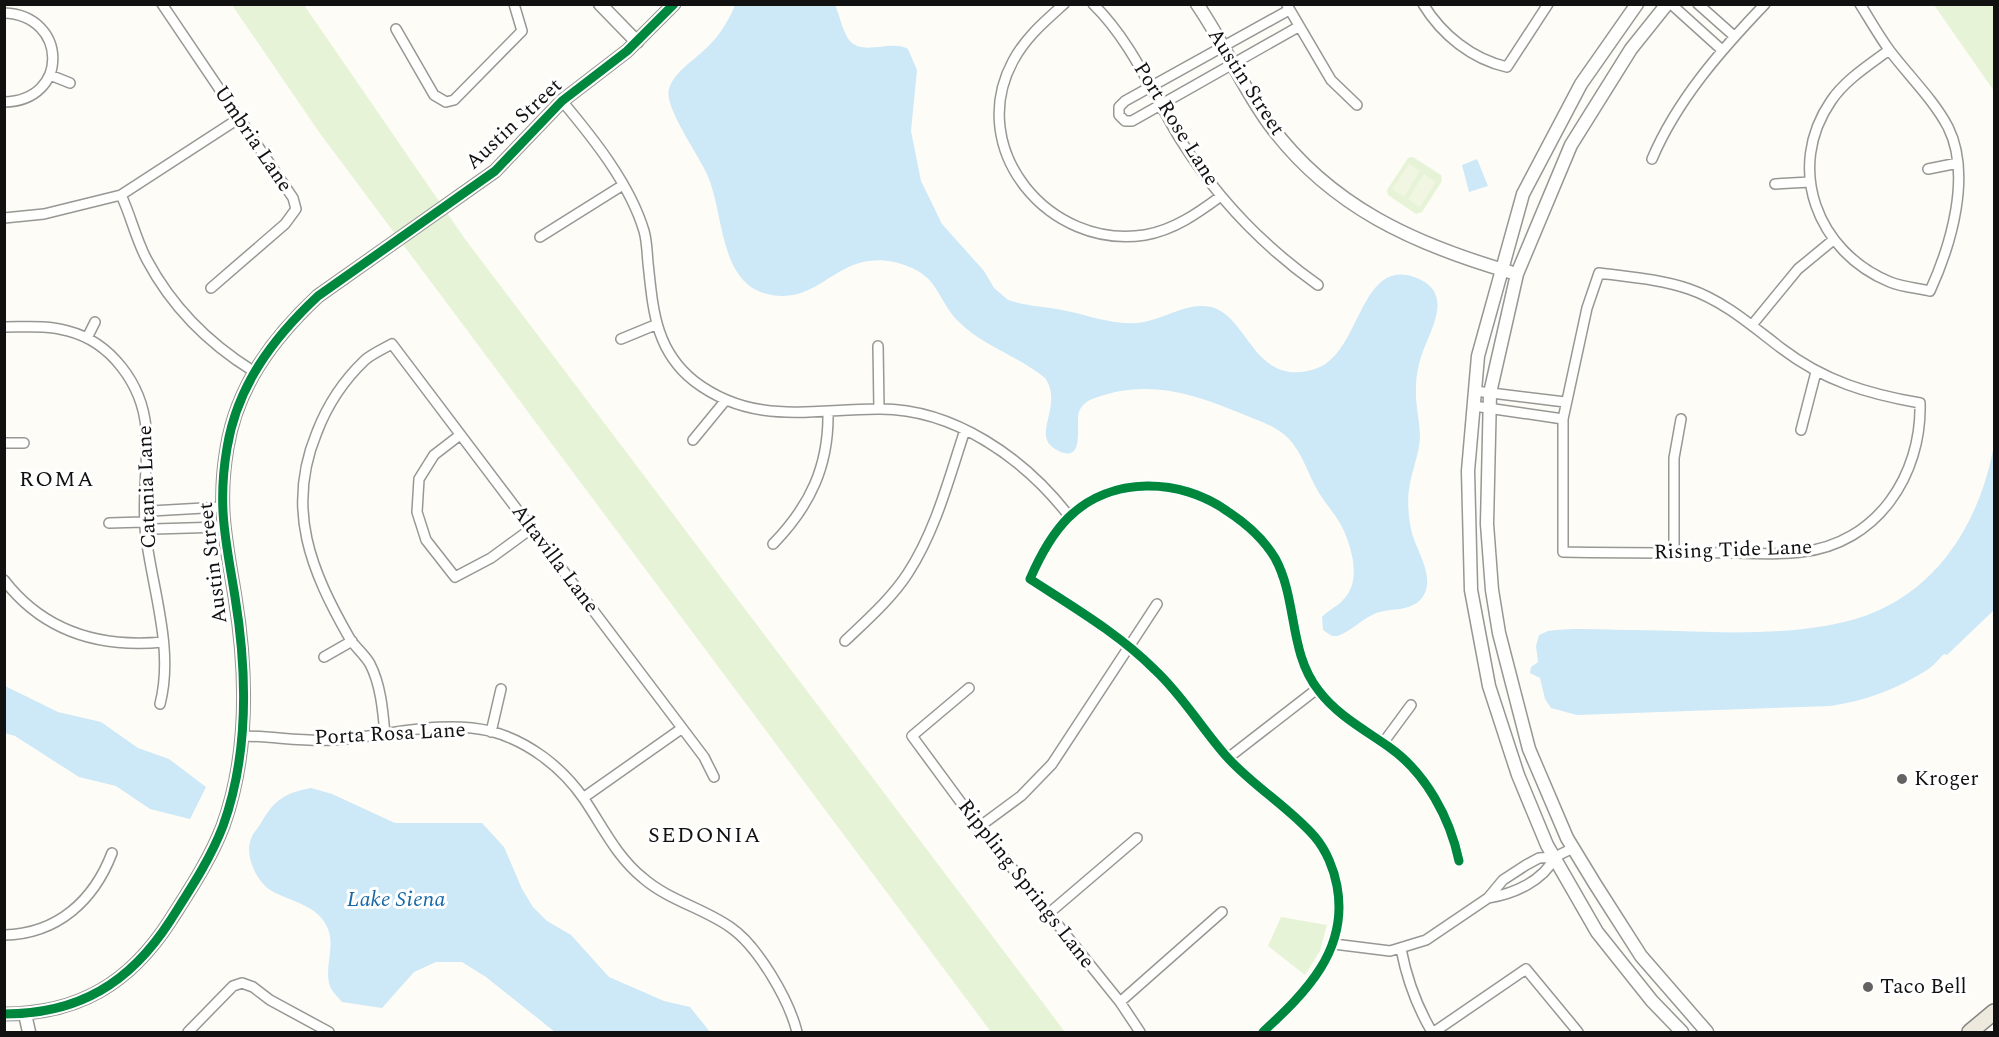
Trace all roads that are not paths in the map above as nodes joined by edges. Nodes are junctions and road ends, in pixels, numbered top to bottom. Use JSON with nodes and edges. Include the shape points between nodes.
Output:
{"nodes":[{"id":1,"x":162,"y":4,"type":"edge"},
{"id":2,"x":514,"y":4,"type":"edge"},
{"id":3,"x":600,"y":4,"type":"edge"},
{"id":4,"x":674,"y":4,"type":"edge"},
{"id":5,"x":1064,"y":4,"type":"edge"},
{"id":6,"x":1093,"y":4,"type":"edge"},
{"id":7,"x":1197,"y":4,"type":"edge"},
{"id":8,"x":1423,"y":4,"type":"edge"},
{"id":9,"x":1548,"y":4,"type":"edge"},
{"id":10,"x":1637,"y":4,"type":"edge"},
{"id":11,"x":1669,"y":4,"type":"edge"},
{"id":12,"x":1698,"y":4,"type":"edge"},
{"id":13,"x":1765,"y":4,"type":"edge"},
{"id":14,"x":1860,"y":4,"type":"edge"},
{"id":15,"x":1288,"y":7,"type":"edge"},
{"id":16,"x":4,"y":13,"type":"edge"},
{"id":17,"x":1298,"y":27,"type":"junction"},
{"id":18,"x":396,"y":29,"type":"dead end"},
{"id":19,"x":1734,"y":36,"type":"junction"},
{"id":20,"x":636,"y":42,"type":"junction"},
{"id":21,"x":1222,"y":48,"type":"junction"},
{"id":22,"x":1722,"y":50,"type":"junction"},
{"id":23,"x":1889,"y":50,"type":"junction"},
{"id":24,"x":1231,"y":64,"type":"junction"},
{"id":25,"x":50,"y":75,"type":"junction"},
{"id":26,"x":70,"y":83,"type":"dead end"},
{"id":27,"x":1151,"y":87,"type":"junction"},
{"id":28,"x":562,"y":101,"type":"junction"},
{"id":29,"x":4,"y":102,"type":"edge"},
{"id":30,"x":1161,"y":105,"type":"junction"},
{"id":31,"x":1357,"y":105,"type":"dead end"},
{"id":32,"x":238,"y":119,"type":"junction"},
{"id":33,"x":1652,"y":159,"type":"dead end"},
{"id":34,"x":1958,"y":164,"type":"junction"},
{"id":35,"x":1928,"y":168,"type":"dead end"},
{"id":36,"x":1810,"y":182,"type":"junction"},
{"id":37,"x":1775,"y":184,"type":"dead end"},
{"id":38,"x":622,"y":185,"type":"junction"},
{"id":39,"x":121,"y":195,"type":"junction"},
{"id":40,"x":1221,"y":196,"type":"junction"},
{"id":41,"x":4,"y":218,"type":"edge"},
{"id":42,"x":540,"y":237,"type":"dead end"},
{"id":43,"x":1832,"y":241,"type":"junction"},
{"id":44,"x":1502,"y":270,"type":"junction"},
{"id":45,"x":1517,"y":274,"type":"junction"},
{"id":46,"x":1318,"y":285,"type":"dead end"},
{"id":47,"x":211,"y":288,"type":"dead end"},
{"id":48,"x":95,"y":322,"type":"dead end"},
{"id":49,"x":655,"y":325,"type":"junction"},
{"id":50,"x":1752,"y":325,"type":"junction"},
{"id":51,"x":4,"y":327,"type":"edge"},
{"id":52,"x":87,"y":338,"type":"junction"},
{"id":53,"x":621,"y":339,"type":"dead end"},
{"id":54,"x":878,"y":346,"type":"dead end"},
{"id":55,"x":253,"y":371,"type":"junction"},
{"id":56,"x":1816,"y":372,"type":"junction"},
{"id":57,"x":1475,"y":391,"type":"junction"},
{"id":58,"x":1490,"y":393,"type":"junction"},
{"id":59,"x":725,"y":401,"type":"junction"},
{"id":60,"x":1565,"y":402,"type":"junction"},
{"id":61,"x":1474,"y":406,"type":"junction"},
{"id":62,"x":1490,"y":408,"type":"junction"},
{"id":63,"x":879,"y":409,"type":"junction"},
{"id":64,"x":828,"y":412,"type":"junction"},
{"id":65,"x":1563,"y":419,"type":"junction"},
{"id":66,"x":1681,"y":419,"type":"dead end"},
{"id":67,"x":965,"y":430,"type":"junction"},
{"id":68,"x":1801,"y":430,"type":"dead end"},
{"id":69,"x":460,"y":435,"type":"junction"},
{"id":70,"x":693,"y":440,"type":"dead end"},
{"id":71,"x":4,"y":443,"type":"edge"},
{"id":72,"x":24,"y":443,"type":"dead end"},
{"id":73,"x":221,"y":507,"type":"junction"},
{"id":74,"x":1070,"y":516,"type":"junction"},
{"id":75,"x":144,"y":522,"type":"junction"},
{"id":76,"x":109,"y":523,"type":"dead end"},
{"id":77,"x":222,"y":526,"type":"junction"},
{"id":78,"x":532,"y":528,"type":"junction"},
{"id":79,"x":772,"y":544,"type":"dead end"},
{"id":80,"x":1674,"y":553,"type":"junction"},
{"id":81,"x":4,"y":580,"type":"edge"},
{"id":82,"x":1157,"y":604,"type":"dead end"},
{"id":83,"x":352,"y":641,"type":"junction"},
{"id":84,"x":845,"y":641,"type":"dead end"},
{"id":85,"x":163,"y":642,"type":"junction"},
{"id":86,"x":1128,"y":646,"type":"junction"},
{"id":87,"x":324,"y":657,"type":"dead end"},
{"id":88,"x":969,"y":688,"type":"dead end"},
{"id":89,"x":501,"y":689,"type":"dead end"},
{"id":90,"x":1317,"y":689,"type":"junction"},
{"id":91,"x":160,"y":704,"type":"dead end"},
{"id":92,"x":1412,"y":705,"type":"dead end"},
{"id":93,"x":681,"y":729,"type":"junction"},
{"id":94,"x":491,"y":732,"type":"junction"},
{"id":95,"x":385,"y":735,"type":"junction"},
{"id":96,"x":242,"y":736,"type":"junction"},
{"id":97,"x":1383,"y":743,"type":"junction"},
{"id":98,"x":1228,"y":758,"type":"junction"},
{"id":99,"x":714,"y":777,"type":"dead end"},
{"id":100,"x":583,"y":798,"type":"junction"},
{"id":101,"x":979,"y":827,"type":"junction"},
{"id":102,"x":1137,"y":838,"type":"dead end"},
{"id":103,"x":1573,"y":848,"type":"junction"},
{"id":104,"x":112,"y":853,"type":"dead end"},
{"id":105,"x":1555,"y":857,"type":"junction"},
{"id":106,"x":1460,"y":861,"type":"dead end"},
{"id":107,"x":1488,"y":898,"type":"junction"},
{"id":108,"x":1222,"y":912,"type":"dead end"},
{"id":109,"x":1048,"y":914,"type":"junction"},
{"id":110,"x":4,"y":935,"type":"edge"},
{"id":111,"x":1334,"y":944,"type":"junction"},
{"id":112,"x":1401,"y":949,"type":"junction"},
{"id":113,"x":1120,"y":1002,"type":"junction"},
{"id":114,"x":1995,"y":1012,"type":"edge"},
{"id":115,"x":4,"y":1014,"type":"edge"},
{"id":116,"x":25,"y":1014,"type":"junction"},
{"id":117,"x":29,"y":1032,"type":"edge"},
{"id":118,"x":188,"y":1032,"type":"edge"},
{"id":119,"x":329,"y":1032,"type":"edge"},
{"id":120,"x":797,"y":1032,"type":"edge"},
{"id":121,"x":1140,"y":1032,"type":"edge"},
{"id":122,"x":1263,"y":1032,"type":"edge"},
{"id":123,"x":1433,"y":1032,"type":"edge"},
{"id":124,"x":1578,"y":1032,"type":"edge"},
{"id":125,"x":1683,"y":1032,"type":"edge"},
{"id":126,"x":1707,"y":1032,"type":"edge"},
{"id":127,"x":1970,"y":1032,"type":"edge"}],
"edges":[{"from":1,"to":32,"type":"street","name":"Umbria Lane"},
{"from":2,"to":18,"type":"street","via":[[522,31],[454,100],[446,102],[434,95]]},
{"from":3,"to":20,"type":"street"},
{"from":4,"to":20,"type":"street","name":"Austin Street"},
{"from":5,"to":40,"type":"street","via":[[1025,42],[1012,63],[1002,95],[1004,144],[1014,170],[1030,194],[1059,219],[1078,229],[1127,236],[1173,226]]},
{"from":6,"to":27,"type":"street","name":"Port Rose Lane","via":[[1121,36]]},
{"from":7,"to":21,"type":"street","name":"Austin Street"},
{"from":8,"to":9,"type":"street","via":[[1444,32],[1459,44],[1486,62],[1507,67]]},
{"from":10,"to":44,"type":"street","via":[[1581,84],[1523,194]]},
{"from":11,"to":22,"type":"street"},
{"from":11,"to":45,"type":"street","via":[[1631,49],[1570,145]]},
{"from":12,"to":19,"type":"street"},
{"from":13,"to":19,"type":"street"},
{"from":14,"to":23,"type":"street"},
{"from":15,"to":17,"type":"street"},
{"from":15,"to":21,"type":"street"},
{"from":16,"to":25,"type":"street","via":[[22,15],[48,35],[53,53]]},
{"from":17,"to":24,"type":"street"},
{"from":17,"to":31,"type":"street","via":[[1331,80]]},
{"from":19,"to":22,"type":"street"},
{"from":20,"to":28,"type":"street","name":"Austin Street"},
{"from":21,"to":24,"type":"street","name":"Austin Street"},
{"from":21,"to":27,"type":"street"},
{"from":22,"to":33,"type":"street","via":[[1668,125]]},
{"from":23,"to":34,"type":"street","via":[[1939,110]]},
{"from":23,"to":36,"type":"street","via":[[1831,101],[1809,158]]},
{"from":24,"to":30,"type":"street"},
{"from":24,"to":44,"type":"street","name":"Austin Street","via":[[1270,126],[1307,168],[1348,202],[1397,232]]},
{"from":25,"to":26,"type":"street"},
{"from":25,"to":29,"type":"street","via":[[46,84],[27,98]]},
{"from":27,"to":30,"type":"street","name":"Port Rose Lane"},
{"from":27,"to":30,"type":"street","via":[[1122,104],[1119,115],[1132,121]]},
{"from":28,"to":38,"type":"street"},
{"from":28,"to":55,"type":"street","name":"Austin Street","via":[[495,171],[318,296],[293,319]]},
{"from":30,"to":40,"type":"street","name":"Port Rose Lane"},
{"from":32,"to":39,"type":"street"},
{"from":32,"to":47,"type":"street","name":"Umbria Lane","via":[[293,198],[296,209],[285,224]]},
{"from":34,"to":35,"type":"street"},
{"from":34,"to":43,"type":"street","via":[[1958,201],[1930,291],[1891,282],[1856,262]]},
{"from":36,"to":37,"type":"street"},
{"from":36,"to":43,"type":"street","via":[[1813,201]]},
{"from":38,"to":42,"type":"street"},
{"from":38,"to":49,"type":"street","via":[[645,232]]},
{"from":39,"to":41,"type":"street","via":[[44,214]]},
{"from":39,"to":55,"type":"street","via":[[146,258],[168,295],[219,350]]},
{"from":40,"to":46,"type":"street","name":"Port Rose Lane","via":[[1265,243]]},
{"from":43,"to":50,"type":"street","via":[[1798,269]]},
{"from":44,"to":45,"type":"street","name":"Austin Street"},
{"from":44,"to":57,"type":"street","via":[[1478,356]]},
{"from":45,"to":58,"type":"street"},
{"from":48,"to":52,"type":"street"},
{"from":49,"to":53,"type":"street"},
{"from":49,"to":59,"type":"street","via":[[674,363]]},
{"from":50,"to":56,"type":"street"},
{"from":50,"to":60,"type":"street","via":[[1690,289],[1652,279],[1599,273]]},
{"from":51,"to":52,"type":"street","name":"Catania Lane","via":[[48,327]]},
{"from":52,"to":75,"type":"street","name":"Catania Lane","via":[[130,376],[142,403],[147,441]]},
{"from":54,"to":63,"type":"street"},
{"from":55,"to":73,"type":"street","name":"Austin Street","via":[[227,445]]},
{"from":56,"to":68,"type":"street"},
{"from":56,"to":80,"type":"street","name":"Rising Tide Lane","via":[[1868,394],[1920,403],[1919,441],[1911,466],[1886,508],[1867,526],[1825,547],[1801,552]]},
{"from":57,"to":58,"type":"street"},
{"from":57,"to":61,"type":"street"},
{"from":58,"to":60,"type":"street"},
{"from":58,"to":62,"type":"street"},
{"from":59,"to":64,"type":"street","via":[[769,412]]},
{"from":59,"to":70,"type":"street"},
{"from":60,"to":65,"type":"street"},
{"from":61,"to":62,"type":"street"},
{"from":61,"to":105,"type":"street","via":[[1468,471],[1475,614],[1489,686],[1518,776]]},
{"from":62,"to":65,"type":"street"},
{"from":62,"to":103,"type":"street","via":[[1487,524],[1499,633],[1528,749]]},
{"from":63,"to":64,"type":"street"},
{"from":63,"to":67,"type":"street","via":[[927,417]]},
{"from":64,"to":79,"type":"street","via":[[824,462],[816,483],[805,506]]},
{"from":65,"to":80,"type":"street","name":"Rising Tide Lane","via":[[1563,552]]},
{"from":66,"to":80,"type":"street","via":[[1674,466]]},
{"from":67,"to":74,"type":"street","via":[[1014,458]]},
{"from":67,"to":84,"type":"street","via":[[940,506],[908,574]]},
{"from":69,"to":78,"type":"street","name":"Altavilla Lane"},
{"from":69,"to":78,"type":"street","via":[[434,454],[420,479],[417,512],[426,540],[455,577],[482,564]]},
{"from":69,"to":83,"type":"street","name":"Altavilla Lane","via":[[392,344],[366,359],[335,397],[312,445],[304,480],[303,517],[310,556],[321,585]]},
{"from":71,"to":72,"type":"street"},
{"from":73,"to":75,"type":"street","via":[[151,511]]},
{"from":73,"to":77,"type":"street","name":"Austin Street"},
{"from":74,"to":86,"type":"street","via":[[1041,554],[1030,579]]},
{"from":74,"to":90,"type":"street","via":[[1099,497],[1142,486],[1179,488],[1223,508],[1258,534],[1276,561],[1288,594],[1300,657]]},
{"from":75,"to":76,"type":"street"},
{"from":75,"to":77,"type":"street","via":[[154,529]]},
{"from":75,"to":85,"type":"street","name":"Catania Lane"},
{"from":77,"to":96,"type":"street","name":"Austin Street","via":[[240,645]]},
{"from":78,"to":93,"type":"street","name":"Altavilla Lane"},
{"from":81,"to":85,"type":"street","via":[[37,614],[71,633],[115,643]]},
{"from":82,"to":86,"type":"street"},
{"from":83,"to":87,"type":"street"},
{"from":83,"to":95,"type":"street","via":[[369,664],[378,686]]},
{"from":85,"to":91,"type":"street","name":"Catania Lane","via":[[165,670]]},
{"from":86,"to":98,"type":"street","via":[[1174,690]]},
{"from":86,"to":101,"type":"street","via":[[1052,764],[1021,796]]},
{"from":88,"to":101,"type":"street","name":"Rippling Springs Lane","via":[[912,736]]},
{"from":89,"to":94,"type":"street"},
{"from":90,"to":97,"type":"street","via":[[1340,712]]},
{"from":90,"to":98,"type":"street"},
{"from":92,"to":97,"type":"street"},
{"from":93,"to":99,"type":"street","name":"Altavilla Lane","via":[[704,757]]},
{"from":93,"to":100,"type":"street"},
{"from":94,"to":95,"type":"street","name":"Porta Rosa Lane","via":[[437,727]]},
{"from":94,"to":100,"type":"street","name":"Porta Rosa Lane","via":[[532,748],[556,767]]},
{"from":95,"to":96,"type":"street","name":"Porta Rosa Lane","via":[[330,740]]},
{"from":96,"to":116,"type":"street","name":"Austin Street","via":[[236,782],[223,826],[193,885],[155,944],[136,965],[88,998],[59,1009]]},
{"from":97,"to":106,"type":"street","via":[[1429,788]]},
{"from":98,"to":111,"type":"street","via":[[1322,847],[1336,878],[1339,896]]},
{"from":100,"to":120,"type":"street","name":"Porta Rosa Lane","via":[[608,841],[644,879],[688,907],[731,927],[780,989]]},
{"from":101,"to":109,"type":"street","name":"Rippling Springs Lane"},
{"from":102,"to":109,"type":"street"},
{"from":103,"to":105,"type":"street"},
{"from":103,"to":126,"type":"street","via":[[1641,956]]},
{"from":104,"to":110,"type":"street","via":[[103,877],[73,912],[33,931]]},
{"from":105,"to":107,"type":"street","via":[[1532,861],[1503,880]]},
{"from":105,"to":107,"type":"street","via":[[1548,872],[1506,895]]},
{"from":105,"to":125,"type":"street","via":[[1597,932],[1652,1001]]},
{"from":107,"to":112,"type":"street","via":[[1442,931]]},
{"from":108,"to":113,"type":"street"},
{"from":109,"to":113,"type":"street","name":"Rippling Springs Lane"},
{"from":111,"to":112,"type":"street","via":[[1372,951]]},
{"from":111,"to":122,"type":"street","via":[[1306,990]]},
{"from":112,"to":123,"type":"street","via":[[1410,989]]},
{"from":113,"to":121,"type":"street","name":"Rippling Springs Lane"},
{"from":114,"to":127,"type":"main road"},
{"from":115,"to":116,"type":"street","name":"Austin Street"},
{"from":116,"to":117,"type":"street"},
{"from":118,"to":119,"type":"street","via":[[233,986],[242,983]]},
{"from":123,"to":124,"type":"street","via":[[1527,969]]}]}
